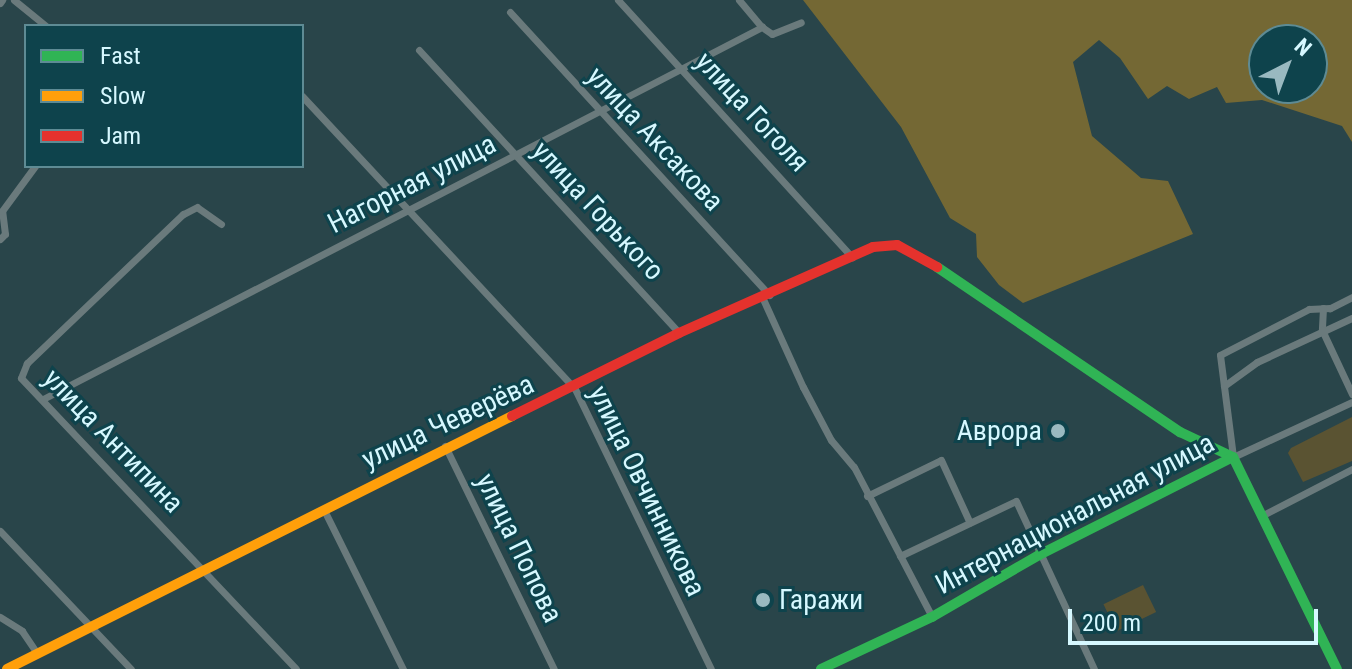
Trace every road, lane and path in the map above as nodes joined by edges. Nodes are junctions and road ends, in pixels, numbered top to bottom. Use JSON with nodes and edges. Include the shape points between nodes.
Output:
{"nodes":[{"id":1,"x":14,"y":0,"type":"edge"},
{"id":2,"x":618,"y":0,"type":"edge"},
{"id":3,"x":739,"y":0,"type":"edge"},
{"id":4,"x":510,"y":12,"type":"dead end"},
{"id":5,"x":801,"y":22,"type":"dead end"},
{"id":6,"x":44,"y":24,"type":"edge"},
{"id":7,"x":762,"y":27,"type":"junction"},
{"id":8,"x":419,"y":50,"type":"dead end"},
{"id":9,"x":683,"y":70,"type":"junction"},
{"id":10,"x":304,"y":98,"type":"edge"},
{"id":11,"x":601,"y":111,"type":"junction"},
{"id":12,"x":518,"y":155,"type":"junction"},
{"id":13,"x":34,"y":168,"type":"edge"},
{"id":14,"x":411,"y":209,"type":"junction"},
{"id":15,"x":221,"y":224,"type":"dead end"},
{"id":16,"x":0,"y":239,"type":"edge"},
{"id":17,"x":852,"y":257,"type":"junction"},
{"id":18,"x":766,"y":297,"type":"junction"},
{"id":19,"x":1352,"y":297,"type":"edge"},
{"id":20,"x":1323,"y":308,"type":"junction"},
{"id":21,"x":1352,"y":318,"type":"edge"},
{"id":22,"x":1322,"y":330,"type":"junction"},
{"id":23,"x":679,"y":333,"type":"junction"},
{"id":24,"x":1224,"y":386,"type":"junction"},
{"id":25,"x":575,"y":389,"type":"junction"},
{"id":26,"x":1352,"y":394,"type":"edge"},
{"id":27,"x":43,"y":399,"type":"junction"},
{"id":28,"x":1352,"y":402,"type":"edge"},
{"id":29,"x":445,"y":446,"type":"junction"},
{"id":30,"x":1233,"y":457,"type":"junction"},
{"id":31,"x":1352,"y":469,"type":"edge"},
{"id":32,"x":867,"y":496,"type":"junction"},
{"id":33,"x":324,"y":510,"type":"junction"},
{"id":34,"x":1263,"y":515,"type":"junction"},
{"id":35,"x":970,"y":523,"type":"junction"},
{"id":36,"x":0,"y":531,"type":"edge"},
{"id":37,"x":1039,"y":555,"type":"junction"},
{"id":38,"x":900,"y":556,"type":"junction"},
{"id":39,"x":203,"y":571,"type":"junction"},
{"id":40,"x":0,"y":617,"type":"edge"},
{"id":41,"x":932,"y":617,"type":"junction"},
{"id":42,"x":92,"y":625,"type":"junction"},
{"id":43,"x":37,"y":653,"type":"junction"},
{"id":44,"x":7,"y":669,"type":"edge"},
{"id":45,"x":131,"y":669,"type":"edge"},
{"id":46,"x":296,"y":669,"type":"edge"},
{"id":47,"x":403,"y":669,"type":"edge"},
{"id":48,"x":554,"y":669,"type":"edge"},
{"id":49,"x":711,"y":669,"type":"edge"},
{"id":50,"x":821,"y":669,"type":"edge"},
{"id":51,"x":1094,"y":669,"type":"edge"},
{"id":52,"x":1337,"y":669,"type":"edge"}],
"edges":[{"from":1,"to":6,"type":"street"},
{"from":2,"to":9,"type":"street","name":"улица Гоголя"},
{"from":3,"to":7,"type":"street"},
{"from":4,"to":11,"type":"street","name":"улица Аксакова"},
{"from":5,"to":7,"type":"street","name":"Нагорная улица","via":[[772,34]]},
{"from":7,"to":9,"type":"street","name":"Нагорная улица"},
{"from":8,"to":12,"type":"street","name":"улица Горького"},
{"from":9,"to":11,"type":"street","name":"Нагорная улица"},
{"from":9,"to":17,"type":"street","name":"улица Гоголя"},
{"from":10,"to":14,"type":"street","name":"улица Овчинникова"},
{"from":11,"to":12,"type":"street","name":"Нагорная улица"},
{"from":11,"to":18,"type":"street","name":"улица Аксакова"},
{"from":12,"to":14,"type":"street","name":"Нагорная улица"},
{"from":12,"to":23,"type":"street","name":"улица Горького"},
{"from":13,"to":16,"type":"street","via":[[2,211],[5,234]]},
{"from":14,"to":25,"type":"street","name":"улица Овчинникова"},
{"from":14,"to":27,"type":"street","name":"Нагорная улица"},
{"from":15,"to":27,"type":"street","name":"улица Антипина","via":[[197,207],[118,272],[27,363],[21,378]]},
{"from":17,"to":18,"type":"street","name":"улица Чеверёва"},
{"from":17,"to":30,"type":"street","name":"улица Чеверёва","via":[[897,245],[917,253],[1180,432]]},
{"from":18,"to":23,"type":"street","name":"улица Чеверёва"},
{"from":18,"to":32,"type":"street","name":"улица Аксакова","via":[[814,408]]},
{"from":19,"to":20,"type":"street"},
{"from":20,"to":22,"type":"street"},
{"from":20,"to":24,"type":"street","via":[[1309,309],[1220,355]]},
{"from":21,"to":22,"type":"street"},
{"from":22,"to":24,"type":"street","via":[[1257,362]]},
{"from":22,"to":26,"type":"street"},
{"from":23,"to":25,"type":"street","name":"улица Чеверёва"},
{"from":24,"to":30,"type":"street"},
{"from":25,"to":29,"type":"street","name":"улица Чеверёва"},
{"from":25,"to":49,"type":"street","name":"улица Овчинникова"},
{"from":27,"to":39,"type":"street","name":"улица Антипина"},
{"from":28,"to":30,"type":"street","name":"Интернациональная улица"},
{"from":29,"to":33,"type":"street","name":"улица Чеверёва"},
{"from":29,"to":48,"type":"street","name":"улица Попова"},
{"from":30,"to":34,"type":"street"},
{"from":30,"to":37,"type":"street","name":"Интернациональная улица"},
{"from":31,"to":34,"type":"street"},
{"from":32,"to":35,"type":"street","via":[[941,460]]},
{"from":32,"to":38,"type":"street","name":"улица Аксакова"},
{"from":33,"to":39,"type":"street","name":"улица Чеверёва"},
{"from":33,"to":47,"type":"street"},
{"from":34,"to":52,"type":"street"},
{"from":35,"to":37,"type":"street","via":[[1016,501]]},
{"from":35,"to":38,"type":"street"},
{"from":36,"to":42,"type":"street"},
{"from":37,"to":41,"type":"street","name":"Интернациональная улица"},
{"from":37,"to":51,"type":"street"},
{"from":38,"to":41,"type":"street","name":"улица Аксакова"},
{"from":39,"to":42,"type":"street","name":"улица Чеверёва"},
{"from":39,"to":46,"type":"street","name":"улица Антипина"},
{"from":40,"to":43,"type":"street","via":[[22,631]]},
{"from":41,"to":50,"type":"street","name":"Интернациональная улица"},
{"from":42,"to":43,"type":"street","name":"улица Чеверёва"},
{"from":42,"to":45,"type":"street"},
{"from":43,"to":44,"type":"street","name":"улица Чеверёва"}]}
